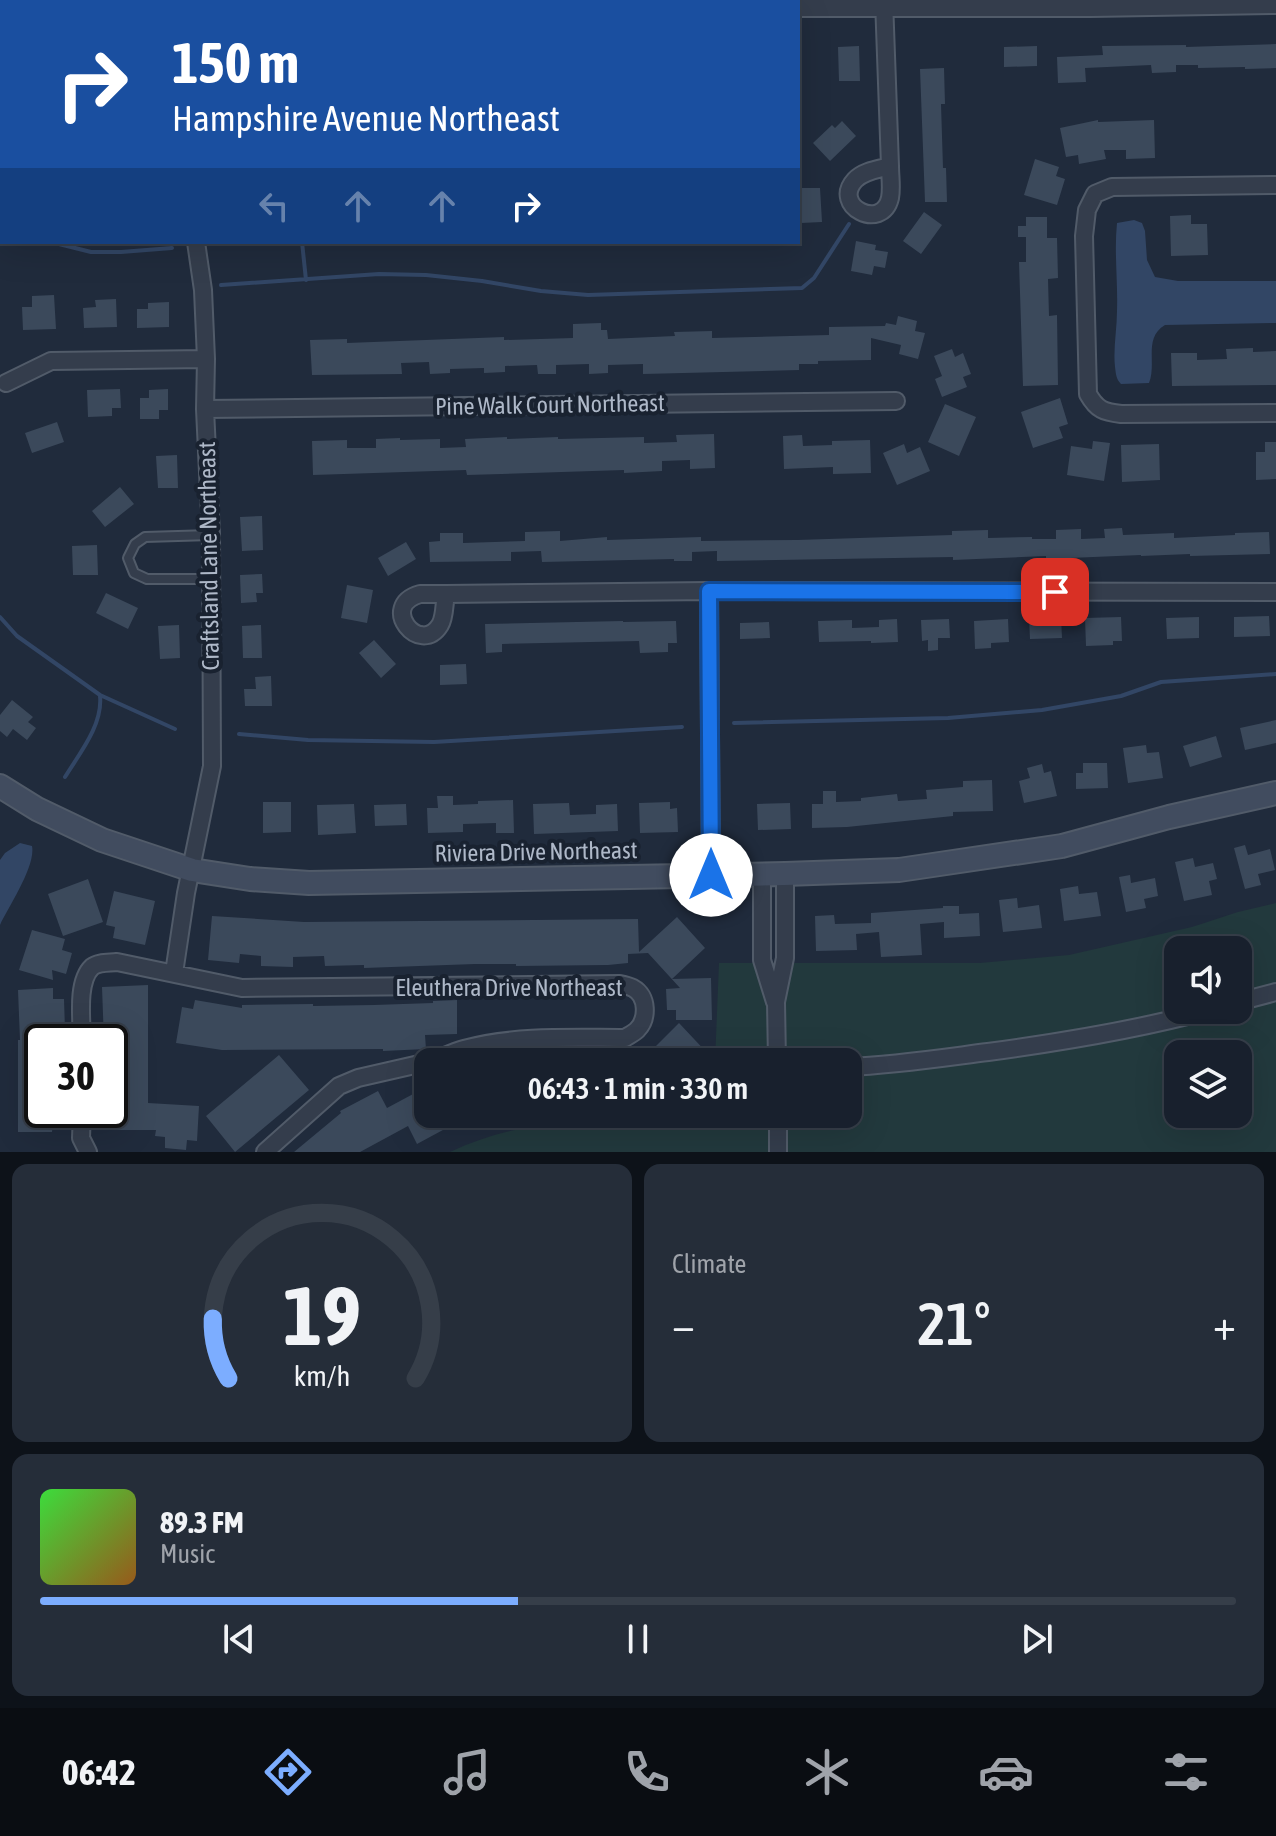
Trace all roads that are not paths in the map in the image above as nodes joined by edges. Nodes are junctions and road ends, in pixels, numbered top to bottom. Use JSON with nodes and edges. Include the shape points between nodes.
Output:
{"nodes":[{"id":1,"x":884,"y":4,"type":"edge"},
{"id":2,"x":1091,"y":4,"type":"edge"},
{"id":3,"x":1276,"y":5,"type":"edge"},
{"id":4,"x":800,"y":8,"type":"edge"},
{"id":5,"x":890,"y":166,"type":"dead end"},
{"id":6,"x":1276,"y":185,"type":"edge"},
{"id":7,"x":196,"y":244,"type":"edge"},
{"id":8,"x":206,"y":359,"type":"junction"},
{"id":9,"x":6,"y":383,"type":"dead end"},
{"id":10,"x":896,"y":401,"type":"dead end"},
{"id":11,"x":205,"y":409,"type":"junction"},
{"id":12,"x":1276,"y":413,"type":"edge"},
{"id":13,"x":211,"y":535,"type":"junction"},
{"id":14,"x":211,"y":579,"type":"junction"},
{"id":15,"x":709,"y":591,"type":"junction"},
{"id":16,"x":1276,"y":592,"type":"edge"},
{"id":17,"x":446,"y":594,"type":"dead end"},
{"id":18,"x":0,"y":786,"type":"edge"},
{"id":19,"x":1276,"y":793,"type":"edge"},
{"id":20,"x":192,"y":870,"type":"junction"},
{"id":21,"x":762,"y":873,"type":"junction"},
{"id":22,"x":785,"y":874,"type":"junction"},
{"id":23,"x":711,"y":875,"type":"junction"},
{"id":24,"x":174,"y":973,"type":"junction"},
{"id":25,"x":1276,"y":992,"type":"edge"},
{"id":26,"x":1252,"y":998,"type":"edge"},
{"id":27,"x":776,"y":1002,"type":"junction"},
{"id":28,"x":1164,"y":1021,"type":"edge"},
{"id":29,"x":82,"y":1024,"type":"edge"},
{"id":30,"x":468,"y":1048,"type":"edge"},
{"id":31,"x":777,"y":1048,"type":"edge"},
{"id":32,"x":414,"y":1065,"type":"edge"},
{"id":33,"x":862,"y":1066,"type":"edge"},
{"id":34,"x":81,"y":1128,"type":"edge"},
{"id":35,"x":778,"y":1128,"type":"edge"},
{"id":36,"x":88,"y":1152,"type":"edge"},
{"id":37,"x":265,"y":1152,"type":"edge"},
{"id":38,"x":778,"y":1152,"type":"edge"}],
"edges":[{"from":1,"to":2,"type":"street"},
{"from":1,"to":4,"type":"street"},
{"from":1,"to":5,"type":"street"},
{"from":2,"to":3,"type":"street"},
{"from":6,"to":12,"type":"street","via":[[1112,187],[1095,194],[1084,236],[1088,394],[1094,405],[1121,414]]},
{"from":7,"to":8,"type":"street","name":"Craftsland Lane Northeast"},
{"from":8,"to":9,"type":"street","via":[[51,361]]},
{"from":8,"to":11,"type":"street","name":"Craftsland Lane Northeast"},
{"from":10,"to":11,"type":"street","name":"Pine Walk Court Northeast"},
{"from":11,"to":13,"type":"street","name":"Craftsland Lane Northeast"},
{"from":13,"to":14,"type":"street","name":"Craftsland Lane Northeast"},
{"from":13,"to":14,"type":"lane","via":[[145,537],[128,558],[134,573],[147,579]]},
{"from":14,"to":20,"type":"street","name":"Craftsland Lane Northeast","via":[[212,766]]},
{"from":15,"to":16,"type":"street"},
{"from":15,"to":17,"type":"street"},
{"from":15,"to":23,"type":"street"},
{"from":18,"to":20,"type":"street","name":"Riviera Drive Northeast","via":[[102,840]]},
{"from":19,"to":22,"type":"street","name":"Riviera Drive Northeast","via":[[1062,846],[899,870]]},
{"from":20,"to":23,"type":"street","name":"Riviera Drive Northeast","via":[[309,883]]},
{"from":20,"to":24,"type":"street"},
{"from":21,"to":22,"type":"street","name":"Riviera Drive Northeast"},
{"from":21,"to":23,"type":"street","name":"Riviera Drive Northeast"},
{"from":21,"to":27,"type":"street","via":[[762,960]]},
{"from":22,"to":27,"type":"street","via":[[785,958]]},
{"from":24,"to":29,"type":"street","name":"Eleuthera Drive Northeast","via":[[117,962],[91,968],[82,987]]},
{"from":24,"to":30,"type":"street","name":"Eleuthera Drive Northeast","via":[[242,988],[620,984],[635,988],[642,997],[642,1023],[625,1038],[530,1039]]},
{"from":25,"to":26,"type":"street"},
{"from":27,"to":31,"type":"street"},
{"from":28,"to":33,"type":"street","via":[[1068,1041]]},
{"from":32,"to":37,"type":"street","name":"Eleuthera Drive Northeast","via":[[339,1086]]},
{"from":34,"to":36,"type":"street"},
{"from":35,"to":38,"type":"street"}]}
